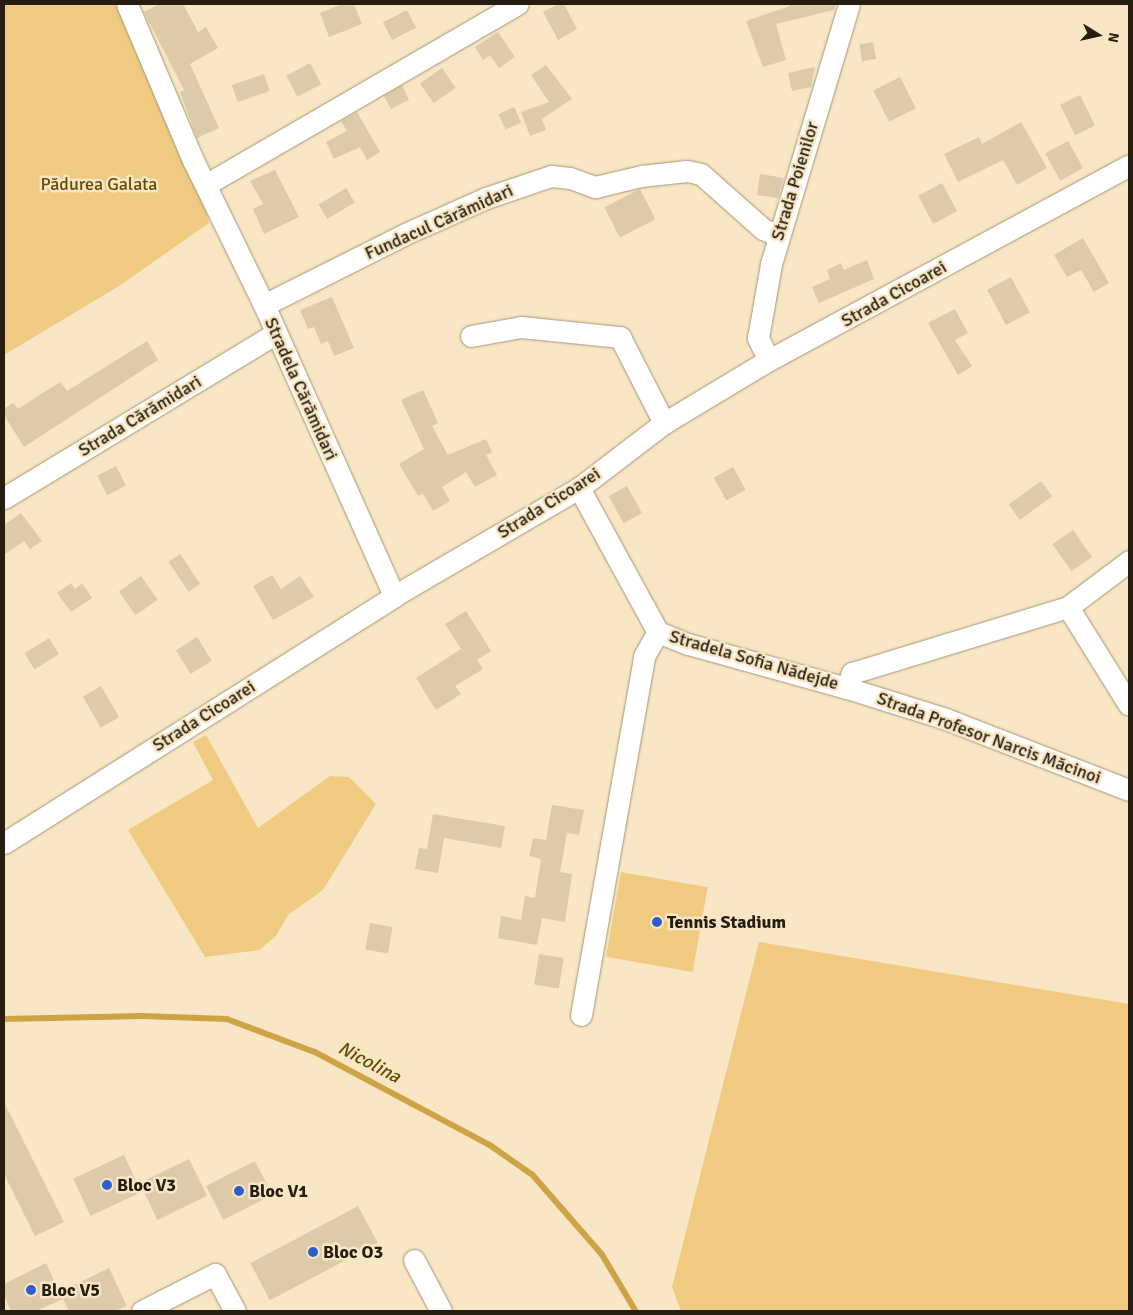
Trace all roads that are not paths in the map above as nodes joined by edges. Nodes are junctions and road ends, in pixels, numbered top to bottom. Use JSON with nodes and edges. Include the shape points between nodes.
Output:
{"nodes":[{"id":1,"x":127,"y":4,"type":"edge"},
{"id":2,"x":518,"y":4,"type":"edge"},
{"id":3,"x":849,"y":4,"type":"edge"},
{"id":4,"x":1129,"y":165,"type":"edge"},
{"id":5,"x":207,"y":184,"type":"junction"},
{"id":6,"x":778,"y":236,"type":"junction"},
{"id":7,"x":264,"y":306,"type":"junction"},
{"id":8,"x":276,"y":333,"type":"junction"},
{"id":9,"x":471,"y":336,"type":"dead end"},
{"id":10,"x":769,"y":360,"type":"junction"},
{"id":11,"x":664,"y":423,"type":"junction"},
{"id":12,"x":579,"y":488,"type":"junction"},
{"id":13,"x":4,"y":498,"type":"edge"},
{"id":14,"x":1129,"y":562,"type":"edge"},
{"id":15,"x":394,"y":596,"type":"junction"},
{"id":16,"x":1068,"y":606,"type":"junction"},
{"id":17,"x":658,"y":632,"type":"junction"},
{"id":18,"x":847,"y":688,"type":"junction"},
{"id":19,"x":1129,"y":706,"type":"edge"},
{"id":20,"x":1129,"y":790,"type":"edge"},
{"id":21,"x":4,"y":843,"type":"edge"},
{"id":22,"x":581,"y":1015,"type":"dead end"},
{"id":23,"x":414,"y":1260,"type":"dead end"},
{"id":24,"x":142,"y":1311,"type":"edge"},
{"id":25,"x":235,"y":1311,"type":"edge"},
{"id":26,"x":441,"y":1311,"type":"edge"}],
"edges":[{"from":1,"to":5,"type":"street","name":"Stradela Cărămidari","via":[[193,160]]},
{"from":2,"to":5,"type":"street"},
{"from":3,"to":6,"type":"street","name":"Strada Poienilor"},
{"from":4,"to":10,"type":"street","name":"Strada Cicoarei"},
{"from":5,"to":7,"type":"street","name":"Stradela Cărămidari"},
{"from":6,"to":7,"type":"street","name":"Fundacul Cărămidari","via":[[763,229],[701,174],[641,176],[595,187],[570,178],[551,176],[486,198],[405,234]]},
{"from":6,"to":10,"type":"street","name":"Strada Poienilor","via":[[758,338]]},
{"from":7,"to":8,"type":"street","name":"Stradela Cărămidari"},
{"from":8,"to":13,"type":"street","name":"Strada Cărămidari"},
{"from":8,"to":15,"type":"street","name":"Stradela Cărămidari"},
{"from":9,"to":11,"type":"street","via":[[521,327],[620,337]]},
{"from":10,"to":11,"type":"street","name":"Strada Cicoarei"},
{"from":11,"to":12,"type":"street","name":"Strada Cicoarei"},
{"from":12,"to":15,"type":"street","name":"Strada Cicoarei"},
{"from":12,"to":17,"type":"street","name":"Stradela Sofia Nădejde"},
{"from":14,"to":16,"type":"street","name":"Stradela Sofia Nădejde"},
{"from":15,"to":21,"type":"street","name":"Strada Cicoarei"},
{"from":16,"to":18,"type":"street","name":"Stradela Sofia Nădejde","via":[[852,673]]},
{"from":16,"to":19,"type":"street"},
{"from":17,"to":18,"type":"street","name":"Stradela Sofia Nădejde","via":[[688,644]]},
{"from":17,"to":22,"type":"street","via":[[644,656]]},
{"from":18,"to":20,"type":"street","name":"Strada Profesor Narcis Măcinoi","via":[[946,719]]},
{"from":23,"to":26,"type":"street"},
{"from":24,"to":25,"type":"street","via":[[215,1274]]}]}
